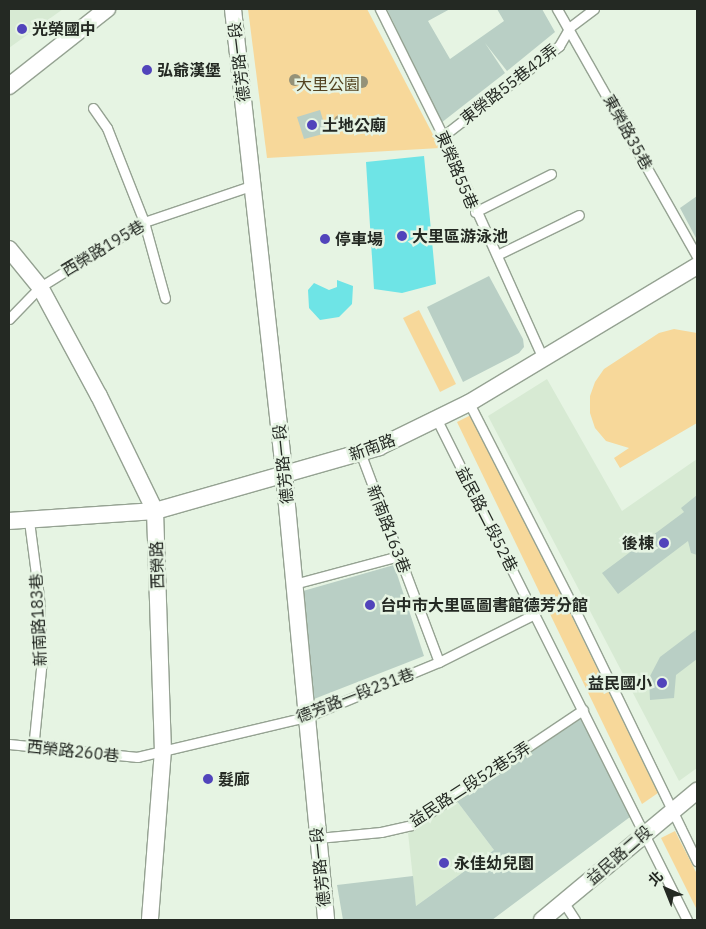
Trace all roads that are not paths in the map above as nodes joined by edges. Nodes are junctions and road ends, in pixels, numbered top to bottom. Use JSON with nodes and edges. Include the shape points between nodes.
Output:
{"nodes":[{"id":1,"x":107,"y":9,"type":"edge"},
{"id":2,"x":232,"y":9,"type":"edge"},
{"id":3,"x":380,"y":9,"type":"edge"},
{"id":4,"x":557,"y":9,"type":"edge"},
{"id":5,"x":594,"y":9,"type":"edge"},
{"id":6,"x":570,"y":27,"type":"junction"},
{"id":7,"x":9,"y":86,"type":"edge"},
{"id":8,"x":93,"y":108,"type":"dead end"},
{"id":9,"x":443,"y":136,"type":"junction"},
{"id":10,"x":551,"y":174,"type":"dead end"},
{"id":11,"x":253,"y":185,"type":"junction"},
{"id":12,"x":475,"y":212,"type":"junction"},
{"id":13,"x":579,"y":215,"type":"dead end"},
{"id":14,"x":144,"y":222,"type":"junction"},
{"id":15,"x":9,"y":249,"type":"edge"},
{"id":16,"x":497,"y":255,"type":"junction"},
{"id":17,"x":697,"y":256,"type":"edge"},
{"id":18,"x":697,"y":266,"type":"edge"},
{"id":19,"x":40,"y":287,"type":"junction"},
{"id":20,"x":166,"y":298,"type":"dead end"},
{"id":21,"x":9,"y":319,"type":"edge"},
{"id":22,"x":544,"y":359,"type":"junction"},
{"id":23,"x":469,"y":403,"type":"junction"},
{"id":24,"x":436,"y":420,"type":"junction"},
{"id":25,"x":360,"y":452,"type":"junction"},
{"id":26,"x":284,"y":474,"type":"junction"},
{"id":27,"x":155,"y":511,"type":"junction"},
{"id":28,"x":9,"y":521,"type":"edge"},
{"id":29,"x":29,"y":521,"type":"junction"},
{"id":30,"x":399,"y":556,"type":"junction"},
{"id":31,"x":294,"y":584,"type":"junction"},
{"id":32,"x":535,"y":614,"type":"junction"},
{"id":33,"x":439,"y":662,"type":"junction"},
{"id":34,"x":583,"y":710,"type":"junction"},
{"id":35,"x":306,"y":717,"type":"junction"},
{"id":36,"x":9,"y":744,"type":"edge"},
{"id":37,"x":34,"y":749,"type":"junction"},
{"id":38,"x":163,"y":750,"type":"junction"},
{"id":39,"x":137,"y":757,"type":"joint"},
{"id":40,"x":697,"y":791,"type":"edge"},
{"id":41,"x":673,"y":811,"type":"junction"},
{"id":42,"x":644,"y":833,"type":"junction"},
{"id":43,"x":318,"y":838,"type":"junction"},
{"id":44,"x":697,"y":861,"type":"edge"},
{"id":45,"x":564,"y":904,"type":"junction"},
{"id":46,"x":150,"y":920,"type":"edge"},
{"id":47,"x":326,"y":920,"type":"edge"},
{"id":48,"x":542,"y":920,"type":"edge"},
{"id":49,"x":575,"y":920,"type":"edge"},
{"id":50,"x":688,"y":920,"type":"edge"}],
"edges":[{"from":1,"to":7,"type":"street"},
{"from":2,"to":11,"type":"street","name":"德芳路一段"},
{"from":3,"to":9,"type":"lane","name":"東榮路55巷"},
{"from":4,"to":6,"type":"lane","name":"東榮路35巷"},
{"from":5,"to":6,"type":"lane"},
{"from":6,"to":9,"type":"lane","name":"東榮路55巷42弄","via":[[559,46]]},
{"from":6,"to":17,"type":"lane","name":"東榮路35巷"},
{"from":8,"to":14,"type":"lane","via":[[107,128]]},
{"from":9,"to":12,"type":"lane","name":"東榮路55巷"},
{"from":10,"to":12,"type":"lane"},
{"from":11,"to":14,"type":"lane","name":"西榮路195巷"},
{"from":11,"to":26,"type":"street","name":"德芳路一段"},
{"from":12,"to":16,"type":"lane","name":"東榮路55巷"},
{"from":13,"to":16,"type":"lane"},
{"from":14,"to":19,"type":"lane","name":"西榮路195巷"},
{"from":14,"to":20,"type":"lane"},
{"from":15,"to":19,"type":"street","name":"西榮路"},
{"from":16,"to":22,"type":"lane","name":"東榮路55巷"},
{"from":18,"to":22,"type":"street","name":"新南路"},
{"from":19,"to":21,"type":"lane","name":"西榮路195巷"},
{"from":19,"to":27,"type":"street","name":"西榮路","via":[[99,396]]},
{"from":22,"to":23,"type":"street","name":"新南路"},
{"from":23,"to":24,"type":"street","name":"新南路"},
{"from":23,"to":41,"type":"lane"},
{"from":24,"to":25,"type":"street","name":"新南路"},
{"from":24,"to":32,"type":"lane","name":"益民路二段52巷"},
{"from":25,"to":26,"type":"street","name":"新南路"},
{"from":25,"to":30,"type":"lane","name":"新南路163巷"},
{"from":26,"to":27,"type":"street","name":"新南路"},
{"from":26,"to":31,"type":"street","name":"德芳路一段"},
{"from":27,"to":29,"type":"street","name":"新南路"},
{"from":27,"to":38,"type":"street","name":"西榮路"},
{"from":28,"to":29,"type":"street","name":"新南路"},
{"from":29,"to":37,"type":"lane","name":"新南路183巷","via":[[39,597],[42,660]]},
{"from":30,"to":31,"type":"lane"},
{"from":30,"to":33,"type":"lane","name":"新南路163巷"},
{"from":31,"to":35,"type":"street","name":"德芳路一段"},
{"from":32,"to":33,"type":"lane","name":"德芳路一段231巷"},
{"from":32,"to":34,"type":"lane","name":"益民路二段52巷"},
{"from":33,"to":35,"type":"lane","name":"德芳路一段231巷"},
{"from":34,"to":42,"type":"lane","name":"益民路二段52巷"},
{"from":34,"to":43,"type":"lane","name":"益民路二段52巷5弄","via":[[411,825],[381,832]]},
{"from":35,"to":38,"type":"lane","name":"德芳路一段231巷"},
{"from":35,"to":43,"type":"street","name":"德芳路一段"},
{"from":36,"to":37,"type":"lane","name":"西榮路260巷"},
{"from":37,"to":39,"type":"lane","name":"西榮路260巷"},
{"from":38,"to":39,"type":"lane","name":"德芳路一段231巷"},
{"from":38,"to":46,"type":"street","name":"西榮路"},
{"from":40,"to":41,"type":"street","name":"益民路二段"},
{"from":41,"to":42,"type":"street","name":"益民路二段"},
{"from":41,"to":44,"type":"lane"},
{"from":42,"to":45,"type":"street","name":"益民路二段"},
{"from":42,"to":50,"type":"lane","name":"益民路二段52巷"},
{"from":43,"to":47,"type":"street","name":"德芳路一段"},
{"from":45,"to":48,"type":"street","name":"益民路二段"},
{"from":45,"to":49,"type":"lane"}]}
